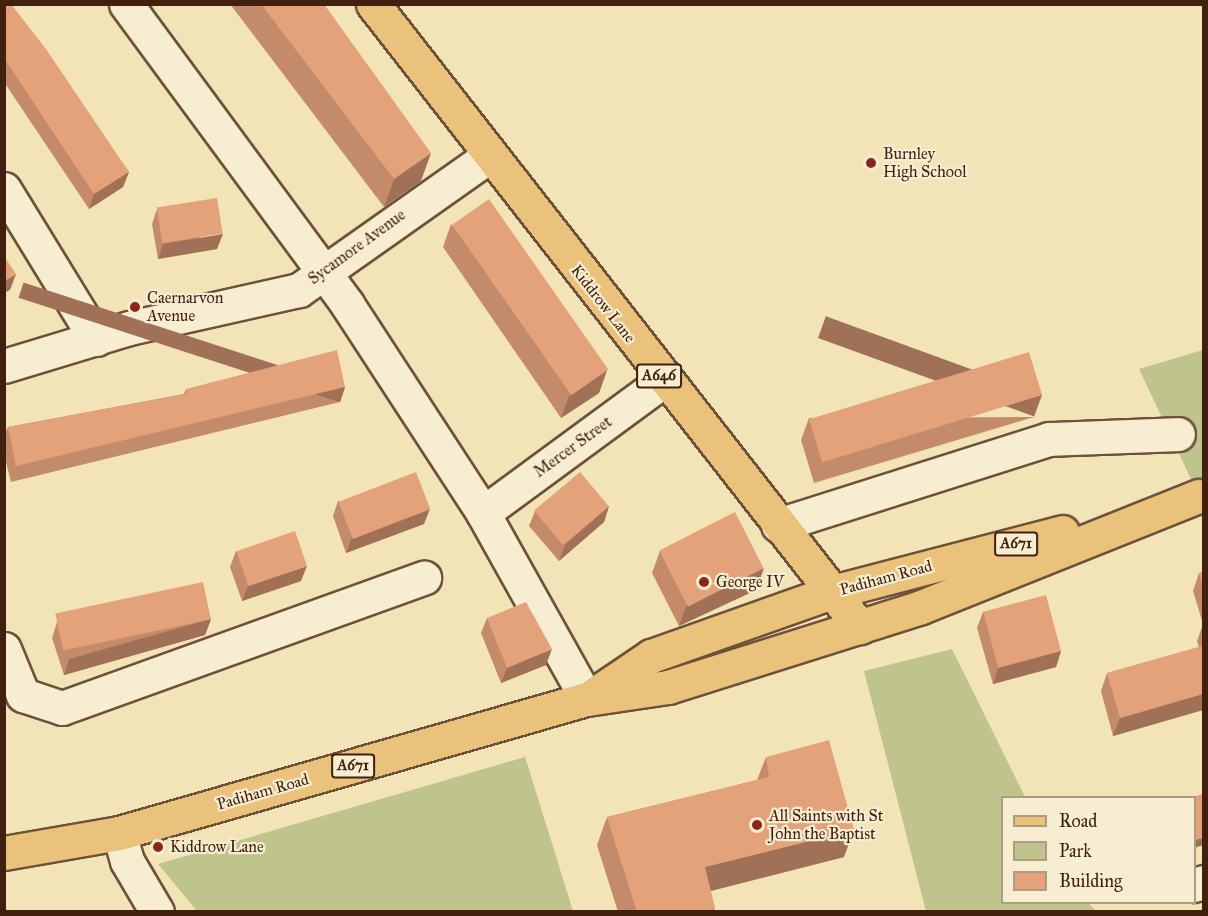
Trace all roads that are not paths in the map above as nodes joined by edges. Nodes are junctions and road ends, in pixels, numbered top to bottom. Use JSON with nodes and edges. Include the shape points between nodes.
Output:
{"nodes":[{"id":1,"x":126,"y":4,"type":"edge"},
{"id":2,"x":373,"y":4,"type":"edge"},
{"id":3,"x":489,"y":156,"type":"junction"},
{"id":4,"x":4,"y":189,"type":"edge"},
{"id":5,"x":320,"y":274,"type":"junction"},
{"id":6,"x":96,"y":339,"type":"junction"},
{"id":7,"x":4,"y":366,"type":"edge"},
{"id":8,"x":663,"y":381,"type":"junction"},
{"id":9,"x":1178,"y":434,"type":"dead end"},
{"id":10,"x":1201,"y":496,"type":"edge"},
{"id":11,"x":483,"y":513,"type":"junction"},
{"id":12,"x":778,"y":525,"type":"junction"},
{"id":13,"x":424,"y":578,"type":"dead end"},
{"id":14,"x":832,"y":592,"type":"junction"},
{"id":15,"x":860,"y":627,"type":"junction"},
{"id":16,"x":4,"y":649,"type":"edge"},
{"id":17,"x":587,"y":699,"type":"junction"},
{"id":18,"x":119,"y":833,"type":"junction"},
{"id":19,"x":4,"y":853,"type":"edge"},
{"id":20,"x":157,"y":912,"type":"edge"}],
"edges":[{"from":1,"to":5,"type":"street","via":[[237,148]]},
{"from":2,"to":3,"type":"main road","name":"Kiddrow Lane","number":"A646"},
{"from":3,"to":5,"type":"street","name":"Sycamore Avenue"},
{"from":3,"to":8,"type":"main road","name":"Kiddrow Lane","number":"A646"},
{"from":4,"to":6,"type":"street"},
{"from":5,"to":6,"type":"street","name":"Sycamore Avenue","via":[[299,290]]},
{"from":5,"to":11,"type":"street","via":[[347,304]]},
{"from":6,"to":7,"type":"street","name":"Sycamore Avenue"},
{"from":8,"to":11,"type":"street","name":"Mercer Street"},
{"from":8,"to":12,"type":"main road","name":"Kiddrow Lane","number":"A646"},
{"from":9,"to":12,"type":"street","via":[[1049,439]]},
{"from":10,"to":14,"type":"main road","name":"Padiham Road","number":"A671"},
{"from":10,"to":15,"type":"main road","name":"Padiham Road","number":"A671"},
{"from":11,"to":17,"type":"street"},
{"from":12,"to":14,"type":"main road","name":"Kiddrow Lane","number":"A646"},
{"from":13,"to":16,"type":"street","via":[[62,708],[23,695]]},
{"from":14,"to":15,"type":"main road","name":"Kiddrow Lane","number":"A646"},
{"from":14,"to":17,"type":"main road","name":"Padiham Road","number":"A671","via":[[651,656]]},
{"from":15,"to":17,"type":"main road","name":"Padiham Road","number":"A671","via":[[668,687]]},
{"from":17,"to":18,"type":"main road","name":"Padiham Road","number":"A671"},
{"from":18,"to":19,"type":"main road","name":"Padiham Road","number":"A671"},
{"from":18,"to":20,"type":"street","via":[[127,861]]}]}
